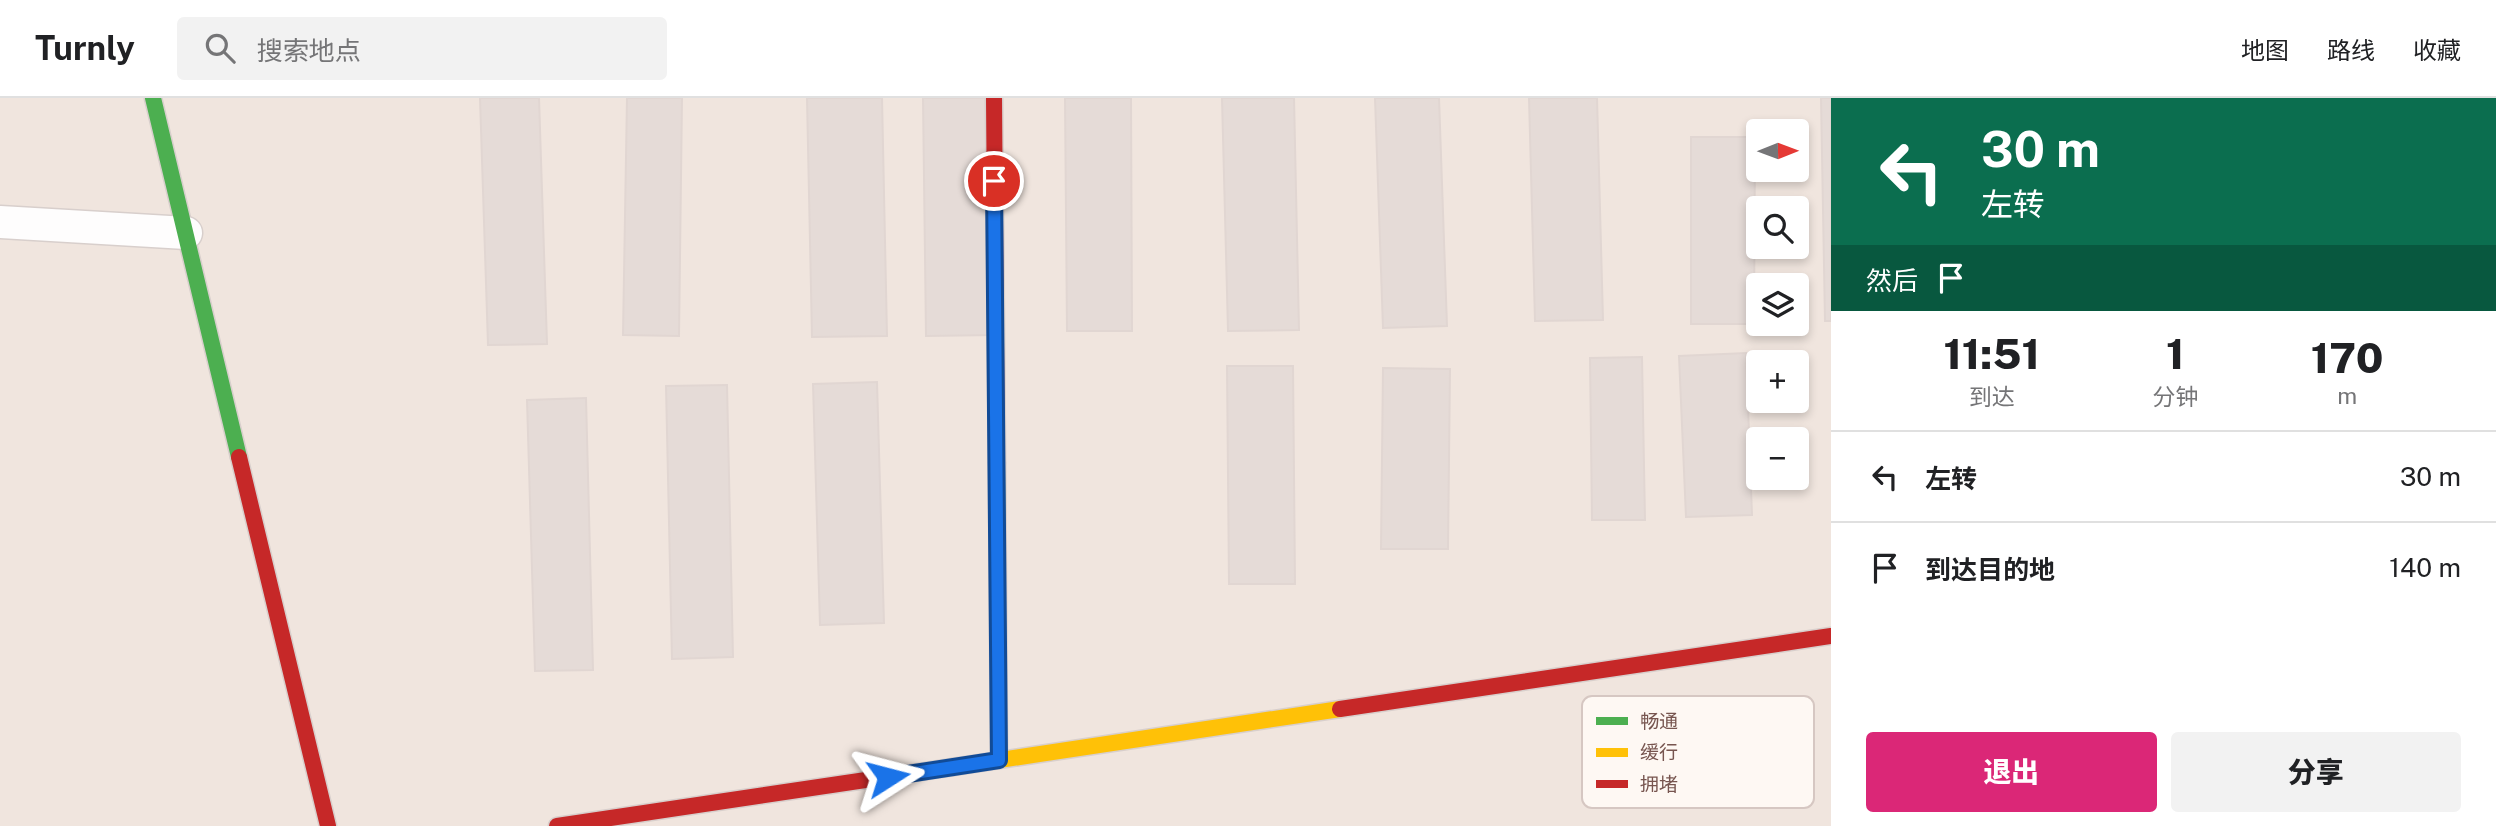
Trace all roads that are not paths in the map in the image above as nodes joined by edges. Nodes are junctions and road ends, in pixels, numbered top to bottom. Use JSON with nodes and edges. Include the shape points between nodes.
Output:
{"nodes":[{"id":1,"x":153,"y":98,"type":"edge"},
{"id":2,"x":994,"y":98,"type":"edge"},
{"id":3,"x":0,"y":222,"type":"edge"},
{"id":4,"x":186,"y":233,"type":"junction"},
{"id":5,"x":1831,"y":636,"type":"edge"},
{"id":6,"x":999,"y":760,"type":"junction"},
{"id":7,"x":328,"y":826,"type":"edge"},
{"id":8,"x":557,"y":826,"type":"edge"}],
"edges":[{"from":1,"to":4,"type":"street"},
{"from":2,"to":6,"type":"street"},
{"from":3,"to":4,"type":"street"},
{"from":4,"to":7,"type":"street"},
{"from":5,"to":6,"type":"street"},
{"from":6,"to":8,"type":"street"}]}
